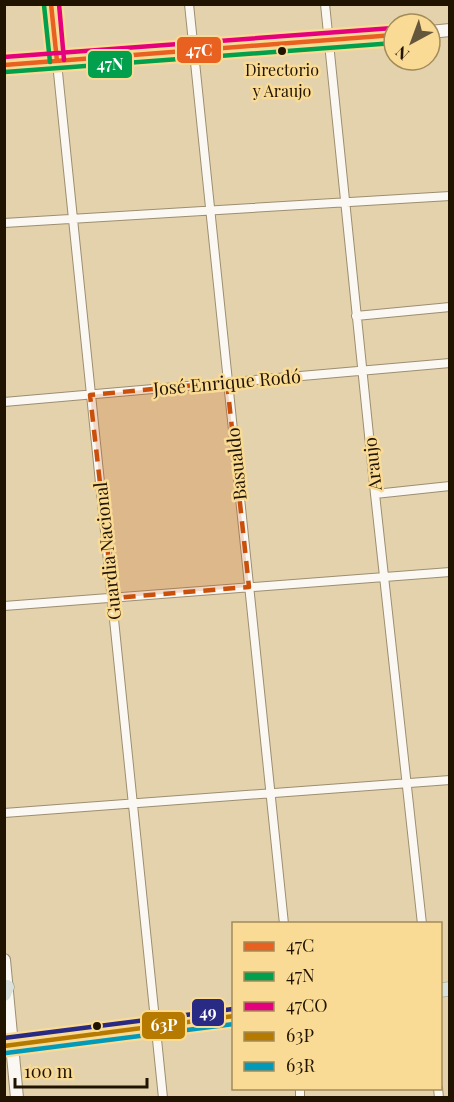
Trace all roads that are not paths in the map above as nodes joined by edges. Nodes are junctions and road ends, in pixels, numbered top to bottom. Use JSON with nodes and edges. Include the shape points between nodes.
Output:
{"nodes":[{"id":1,"x":51,"y":4,"type":"edge"},
{"id":2,"x":189,"y":4,"type":"edge"},
{"id":3,"x":325,"y":4,"type":"edge"},
{"id":4,"x":382,"y":36,"type":"edge"},
{"id":5,"x":328,"y":40,"type":"junction"},
{"id":6,"x":193,"y":51,"type":"junction"},
{"id":7,"x":57,"y":61,"type":"junction"},
{"id":8,"x":4,"y":65,"type":"edge"},
{"id":9,"x":450,"y":196,"type":"edge"},
{"id":10,"x":344,"y":202,"type":"junction"},
{"id":11,"x":208,"y":211,"type":"junction"},
{"id":12,"x":73,"y":220,"type":"junction"},
{"id":13,"x":4,"y":223,"type":"edge"},
{"id":14,"x":450,"y":307,"type":"edge"},
{"id":15,"x":356,"y":316,"type":"junction"},
{"id":16,"x":450,"y":363,"type":"edge"},
{"id":17,"x":363,"y":370,"type":"junction"},
{"id":18,"x":227,"y":382,"type":"junction"},
{"id":19,"x":90,"y":395,"type":"junction"},
{"id":20,"x":4,"y":402,"type":"edge"},
{"id":21,"x":450,"y":486,"type":"edge"},
{"id":22,"x":375,"y":494,"type":"junction"},
{"id":23,"x":450,"y":572,"type":"edge"},
{"id":24,"x":384,"y":577,"type":"junction"},
{"id":25,"x":249,"y":587,"type":"junction"},
{"id":26,"x":113,"y":598,"type":"junction"},
{"id":27,"x":4,"y":606,"type":"edge"},
{"id":28,"x":450,"y":780,"type":"edge"},
{"id":29,"x":408,"y":783,"type":"junction"},
{"id":30,"x":270,"y":792,"type":"junction"},
{"id":31,"x":134,"y":804,"type":"junction"},
{"id":32,"x":4,"y":813,"type":"edge"},
{"id":33,"x":284,"y":922,"type":"edge"},
{"id":34,"x":422,"y":922,"type":"edge"},
{"id":35,"x":4,"y":960,"type":"edge"},
{"id":36,"x":6,"y":991,"type":"edge"},
{"id":37,"x":232,"y":1016,"type":"edge"},
{"id":38,"x":157,"y":1025,"type":"junction"},
{"id":39,"x":7,"y":1040,"type":"edge"},
{"id":40,"x":17,"y":1098,"type":"edge"},
{"id":41,"x":163,"y":1098,"type":"edge"}],
"edges":[{"from":1,"to":7,"type":"street","name":"Guardia Nacional"},
{"from":2,"to":6,"type":"street","name":"Basualdo"},
{"from":3,"to":5,"type":"street","name":"Araujo"},
{"from":4,"to":5,"type":"main road"},
{"from":5,"to":6,"type":"main road"},
{"from":5,"to":10,"type":"street","name":"Araujo"},
{"from":6,"to":7,"type":"main road"},
{"from":6,"to":11,"type":"street","name":"Basualdo"},
{"from":7,"to":8,"type":"main road"},
{"from":7,"to":12,"type":"street","name":"Guardia Nacional"},
{"from":9,"to":10,"type":"street"},
{"from":10,"to":11,"type":"street"},
{"from":10,"to":15,"type":"street","name":"Araujo"},
{"from":11,"to":12,"type":"street"},
{"from":11,"to":18,"type":"street","name":"Basualdo"},
{"from":12,"to":13,"type":"street"},
{"from":12,"to":19,"type":"street","name":"Guardia Nacional"},
{"from":14,"to":15,"type":"street"},
{"from":15,"to":17,"type":"street","name":"Araujo"},
{"from":16,"to":17,"type":"street","name":"José Enrique Rodó"},
{"from":17,"to":18,"type":"street","name":"José Enrique Rodó"},
{"from":17,"to":22,"type":"street","name":"Araujo"},
{"from":18,"to":19,"type":"street","name":"José Enrique Rodó"},
{"from":18,"to":25,"type":"street","name":"Basualdo"},
{"from":19,"to":20,"type":"street","name":"José Enrique Rodó"},
{"from":19,"to":26,"type":"street","name":"Guardia Nacional"},
{"from":21,"to":22,"type":"street"},
{"from":22,"to":24,"type":"street","name":"Araujo"},
{"from":23,"to":24,"type":"street"},
{"from":24,"to":25,"type":"street"},
{"from":24,"to":29,"type":"street","name":"Araujo"},
{"from":25,"to":26,"type":"street"},
{"from":25,"to":30,"type":"street","name":"Basualdo"},
{"from":26,"to":27,"type":"street"},
{"from":26,"to":31,"type":"street","name":"Guardia Nacional"},
{"from":28,"to":29,"type":"street"},
{"from":29,"to":30,"type":"street"},
{"from":29,"to":34,"type":"street","name":"Araujo"},
{"from":30,"to":31,"type":"street"},
{"from":30,"to":33,"type":"street","name":"Basualdo"},
{"from":31,"to":32,"type":"street"},
{"from":31,"to":38,"type":"street","name":"Guardia Nacional"},
{"from":35,"to":36,"type":"main road"},
{"from":36,"to":39,"type":"main road"},
{"from":37,"to":38,"type":"main road"},
{"from":38,"to":39,"type":"main road"},
{"from":38,"to":41,"type":"street","name":"Guardia Nacional"},
{"from":39,"to":40,"type":"main road"}]}
